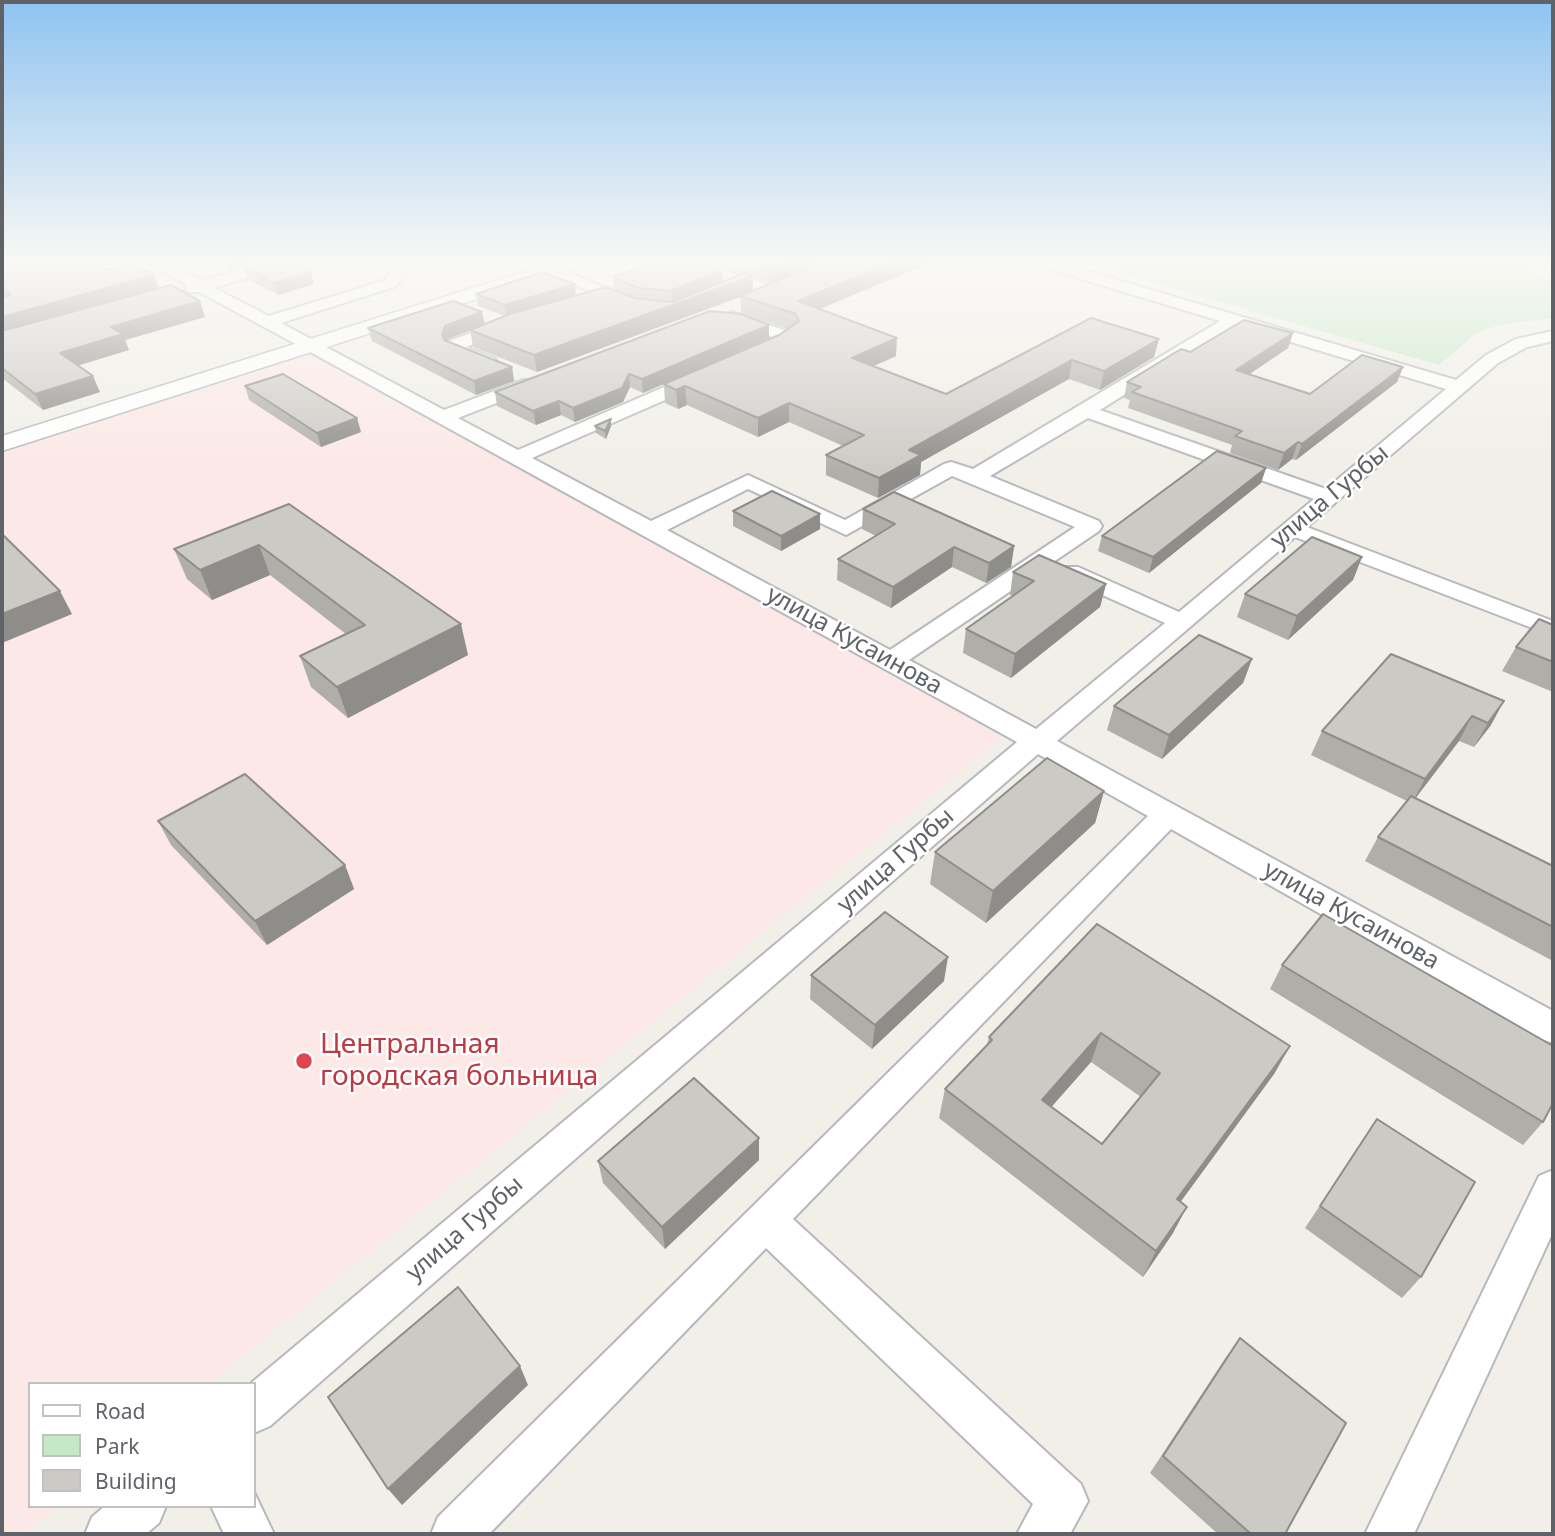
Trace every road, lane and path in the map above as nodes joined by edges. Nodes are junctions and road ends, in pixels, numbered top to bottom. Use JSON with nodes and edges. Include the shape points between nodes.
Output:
{"nodes":[{"id":1,"x":288,"y":333,"type":"edge"},
{"id":2,"x":350,"y":333,"type":"edge"},
{"id":3,"x":489,"y":333,"type":"edge"},
{"id":4,"x":778,"y":333,"type":"edge"},
{"id":5,"x":1212,"y":333,"type":"edge"},
{"id":6,"x":1275,"y":333,"type":"edge"},
{"id":7,"x":1553,"y":336,"type":"edge"},
{"id":8,"x":311,"y":345,"type":"junction"},
{"id":9,"x":746,"y":358,"type":"edge"},
{"id":10,"x":721,"y":369,"type":"edge"},
{"id":11,"x":1460,"y":387,"type":"junction"},
{"id":12,"x":1086,"y":411,"type":"junction"},
{"id":13,"x":443,"y":417,"type":"junction"},
{"id":14,"x":2,"y":444,"type":"edge"},
{"id":15,"x":517,"y":457,"type":"junction"},
{"id":16,"x":974,"y":477,"type":"junction"},
{"id":17,"x":1329,"y":497,"type":"junction"},
{"id":18,"x":1293,"y":529,"type":"junction"},
{"id":19,"x":650,"y":530,"type":"junction"},
{"id":20,"x":1042,"y":559,"type":"junction"},
{"id":21,"x":1182,"y":622,"type":"junction"},
{"id":22,"x":1553,"y":629,"type":"edge"},
{"id":23,"x":891,"y":661,"type":"junction"},
{"id":24,"x":1037,"y":741,"type":"junction"},
{"id":25,"x":1168,"y":814,"type":"junction"},
{"id":26,"x":1553,"y":1028,"type":"edge"},
{"id":27,"x":1553,"y":1188,"type":"edge"},
{"id":28,"x":766,"y":1220,"type":"junction"},
{"id":29,"x":256,"y":1408,"type":"edge"},
{"id":30,"x":140,"y":1508,"type":"edge"},
{"id":31,"x":236,"y":1508,"type":"edge"},
{"id":32,"x":109,"y":1534,"type":"edge"},
{"id":33,"x":250,"y":1534,"type":"edge"},
{"id":34,"x":455,"y":1534,"type":"edge"},
{"id":35,"x":1041,"y":1534,"type":"edge"},
{"id":36,"x":1389,"y":1534,"type":"edge"}],
"edges":[{"from":1,"to":8,"type":"street","name":"улица Кусаинова"},
{"from":2,"to":8,"type":"street"},
{"from":3,"to":13,"type":"street","via":[[456,348],[542,379]]},
{"from":4,"to":9,"type":"street","via":[[789,337]]},
{"from":5,"to":12,"type":"street"},
{"from":6,"to":11,"type":"street"},
{"from":7,"to":11,"type":"street","name":"улица Гурбы","via":[[1522,343],[1492,359]]},
{"from":8,"to":13,"type":"street","name":"улица Кусаинова"},
{"from":8,"to":14,"type":"street"},
{"from":10,"to":15,"type":"street"},
{"from":11,"to":17,"type":"street","name":"улица Гурбы"},
{"from":12,"to":16,"type":"street"},
{"from":12,"to":17,"type":"street"},
{"from":13,"to":15,"type":"street","name":"улица Кусаинова"},
{"from":15,"to":19,"type":"street","name":"улица Кусаинова"},
{"from":16,"to":19,"type":"street","via":[[951,468],[846,529],[748,481]]},
{"from":16,"to":20,"type":"street","via":[[1091,526]]},
{"from":17,"to":18,"type":"street","name":"улица Гурбы"},
{"from":18,"to":21,"type":"street","name":"улица Гурбы"},
{"from":18,"to":22,"type":"street"},
{"from":19,"to":23,"type":"street","name":"улица Кусаинова"},
{"from":20,"to":21,"type":"street"},
{"from":20,"to":23,"type":"street"},
{"from":21,"to":24,"type":"street","name":"улица Гурбы"},
{"from":23,"to":24,"type":"street","name":"улица Кусаинова"},
{"from":24,"to":25,"type":"street","name":"улица Кусаинова"},
{"from":24,"to":29,"type":"street","name":"улица Гурбы"},
{"from":25,"to":26,"type":"street","name":"улица Кусаинова"},
{"from":25,"to":28,"type":"street"},
{"from":27,"to":36,"type":"street"},
{"from":28,"to":34,"type":"street"},
{"from":28,"to":35,"type":"street","via":[[1064,1501]]},
{"from":30,"to":32,"type":"street"},
{"from":31,"to":33,"type":"street"}]}
